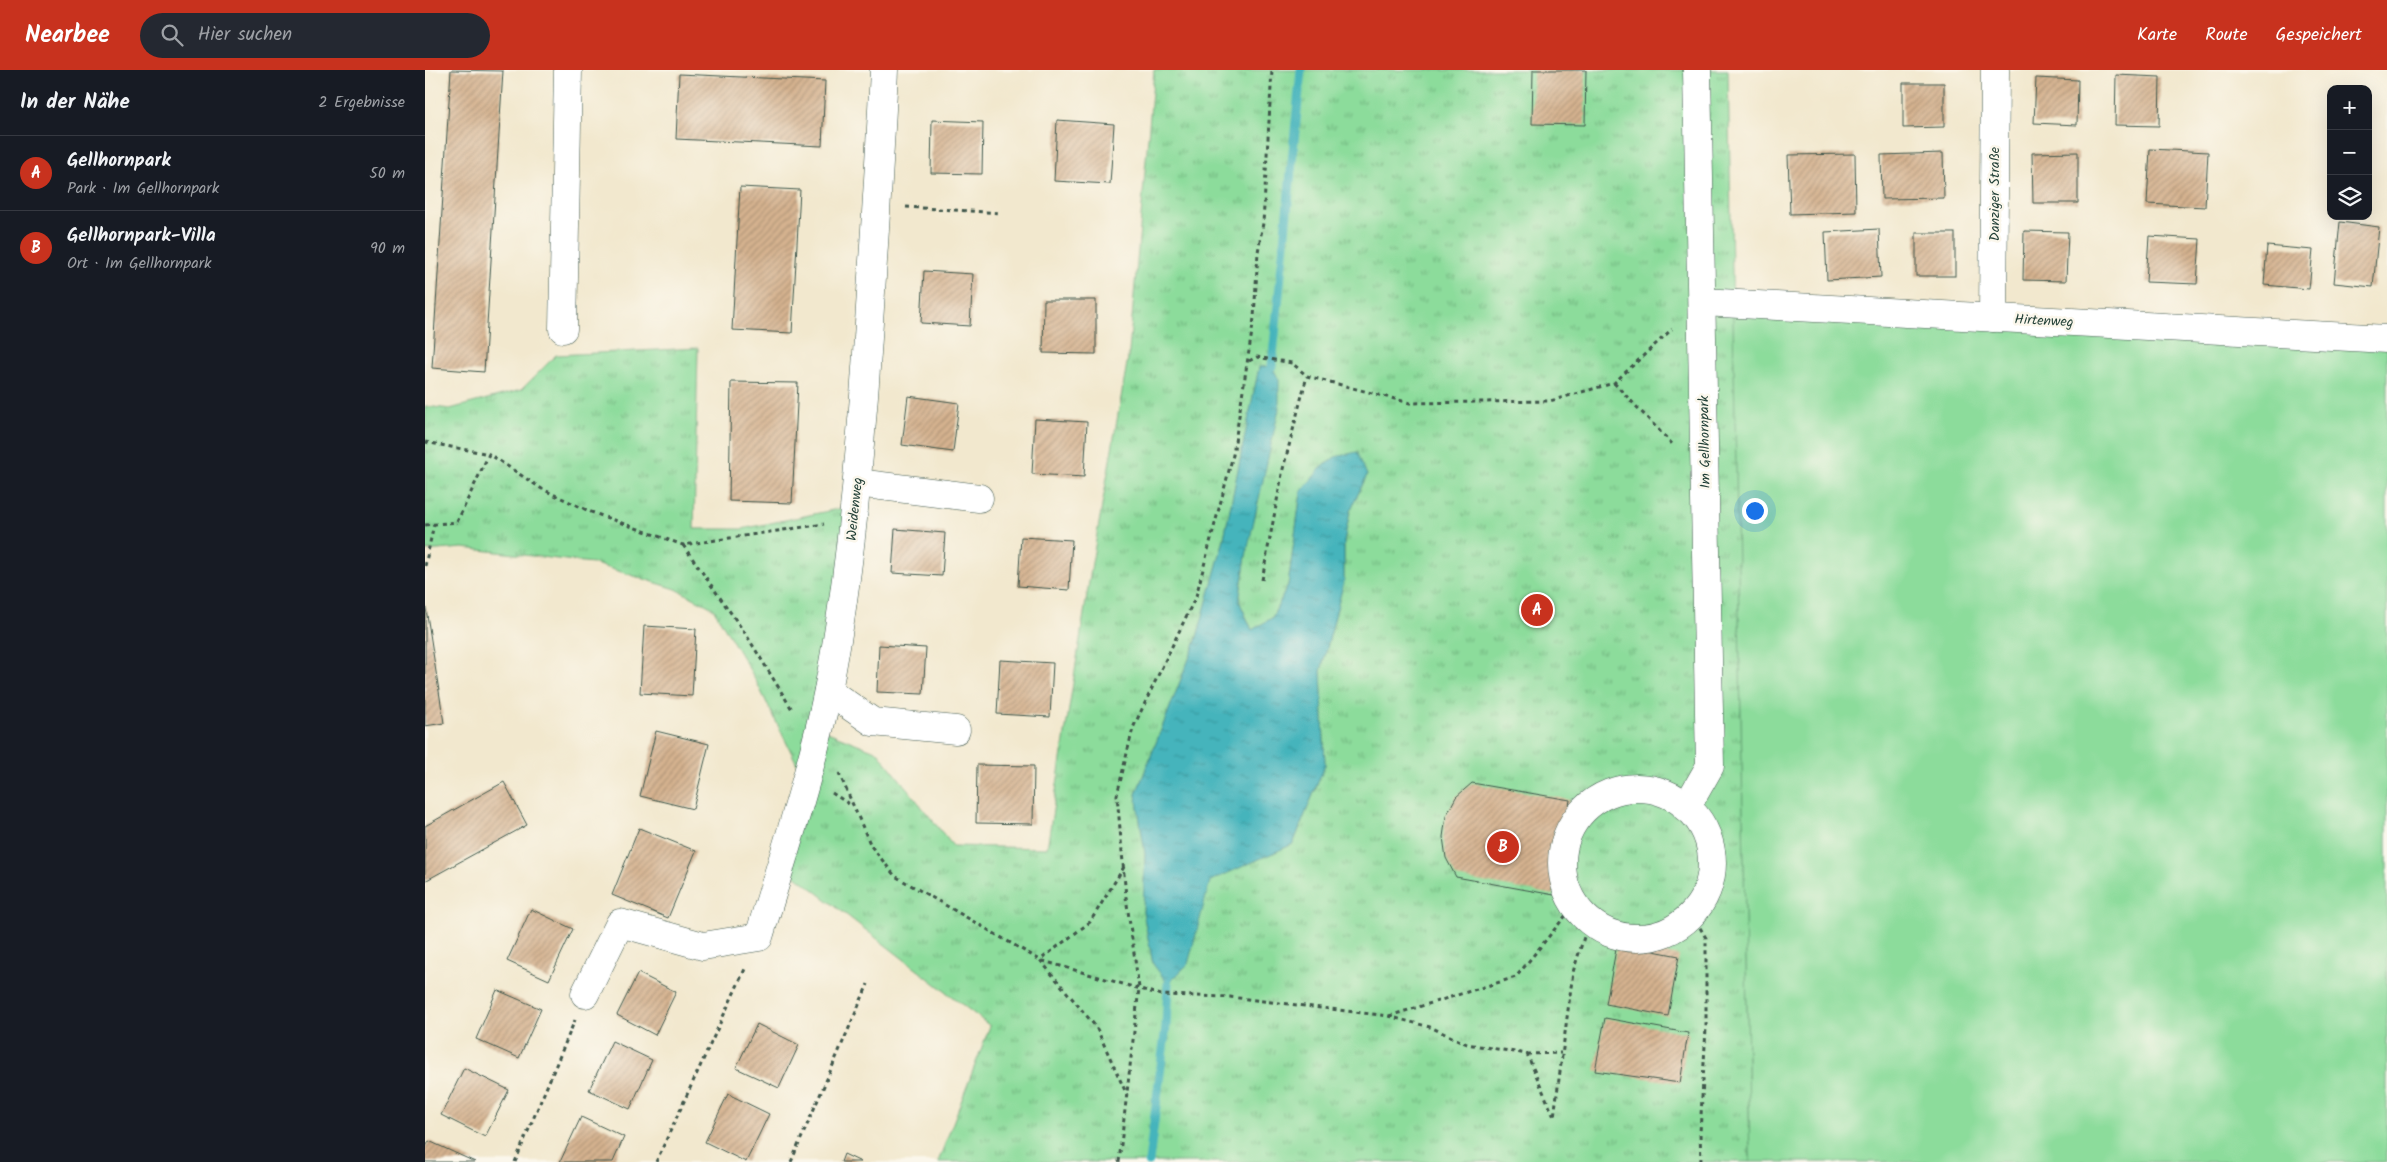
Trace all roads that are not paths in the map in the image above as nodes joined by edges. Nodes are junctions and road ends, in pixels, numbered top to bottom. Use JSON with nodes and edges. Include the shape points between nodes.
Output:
{"nodes":[{"id":1,"x":568,"y":70,"type":"edge"},
{"id":2,"x":884,"y":70,"type":"edge"},
{"id":3,"x":1697,"y":70,"type":"edge"},
{"id":4,"x":1995,"y":70,"type":"edge"},
{"id":5,"x":1701,"y":302,"type":"junction"},
{"id":6,"x":1993,"y":318,"type":"junction"},
{"id":7,"x":563,"y":329,"type":"dead end"},
{"id":8,"x":2387,"y":339,"type":"edge"},
{"id":9,"x":857,"y":483,"type":"junction"},
{"id":10,"x":979,"y":498,"type":"dead end"},
{"id":11,"x":828,"y":691,"type":"junction"},
{"id":12,"x":956,"y":730,"type":"dead end"},
{"id":13,"x":1686,"y":808,"type":"junction"},
{"id":14,"x":585,"y":994,"type":"road end"}],
"edges":[{"from":1,"to":7,"type":"street"},
{"from":2,"to":9,"type":"street","name":"Weidenweg","via":[[878,206]]},
{"from":3,"to":5,"type":"street","name":"Im Gellhornpark"},
{"from":4,"to":6,"type":"street","name":"Danziger Straße"},
{"from":5,"to":6,"type":"street","name":"Hirtenweg"},
{"from":5,"to":13,"type":"street","name":"Im Gellhornpark","via":[[1710,766]]},
{"from":6,"to":8,"type":"street","name":"Hirtenweg"},
{"from":9,"to":10,"type":"street"},
{"from":9,"to":11,"type":"street","name":"Weidenweg"},
{"from":11,"to":12,"type":"street","via":[[873,722]]},
{"from":11,"to":14,"type":"street","name":"Weidenweg","via":[[759,937],[703,946],[619,922]]},
{"from":13,"to":13,"type":"street","via":[[1696,816],[1708,837],[1712,860],[1710,884],[1700,905],[1684,923],[1663,934],[1640,939],[1617,936],[1595,926],[1565,887],[1561,861],[1567,835],[1580,813],[1601,797],[1626,788],[1652,789],[1677,799]]}]}
